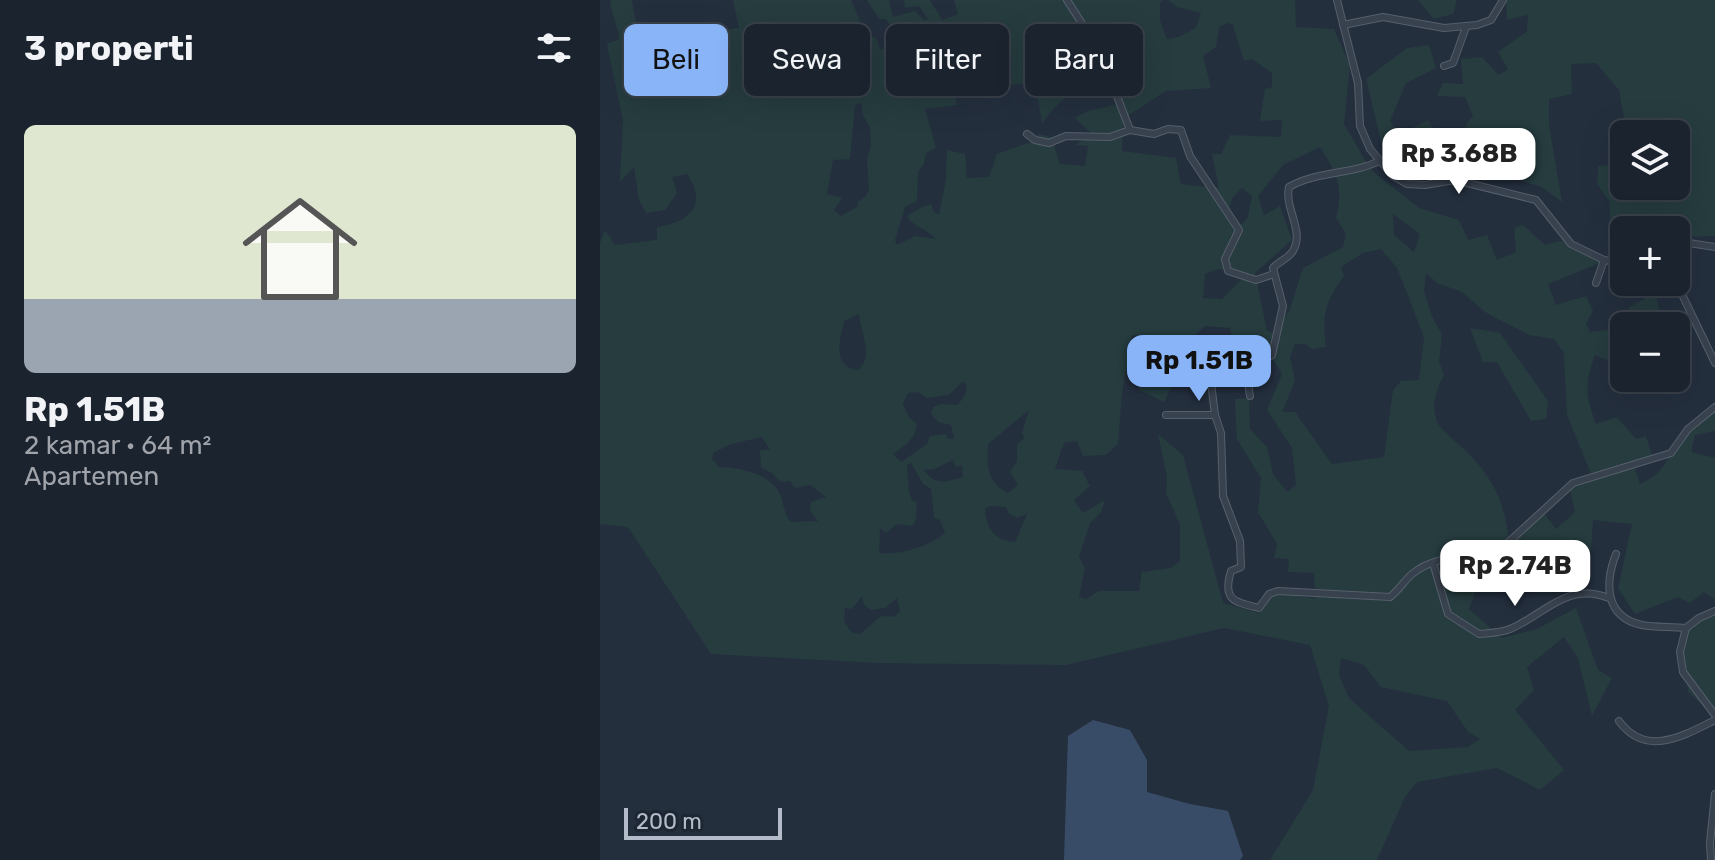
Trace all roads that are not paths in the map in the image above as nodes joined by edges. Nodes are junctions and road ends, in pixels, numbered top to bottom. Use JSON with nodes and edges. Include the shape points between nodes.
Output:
{"nodes":[{"id":1,"x":1067,"y":0,"type":"edge"},
{"id":2,"x":1337,"y":0,"type":"edge"},
{"id":3,"x":1503,"y":0,"type":"edge"},
{"id":4,"x":1343,"y":25,"type":"junction"},
{"id":5,"x":1466,"y":27,"type":"junction"},
{"id":6,"x":1444,"y":66,"type":"dead end"},
{"id":7,"x":1130,"y":130,"type":"junction"},
{"id":8,"x":1027,"y":134,"type":"dead end"},
{"id":9,"x":1379,"y":161,"type":"junction"},
{"id":10,"x":1690,"y":245,"type":"edge"},
{"id":11,"x":1715,"y":247,"type":"edge"},
{"id":12,"x":1604,"y":260,"type":"junction"},
{"id":13,"x":1610,"y":261,"type":"edge"},
{"id":14,"x":1274,"y":274,"type":"junction"},
{"id":15,"x":1596,"y":283,"type":"dead end"},
{"id":16,"x":1683,"y":296,"type":"edge"},
{"id":17,"x":1715,"y":363,"type":"edge"},
{"id":18,"x":1246,"y":370,"type":"junction"},
{"id":19,"x":1250,"y":396,"type":"dead end"},
{"id":20,"x":1715,"y":407,"type":"edge"},
{"id":21,"x":1166,"y":415,"type":"dead end"},
{"id":22,"x":1215,"y":415,"type":"junction"},
{"id":23,"x":1616,"y":554,"type":"dead end"},
{"id":24,"x":1433,"y":563,"type":"junction"},
{"id":25,"x":1609,"y":598,"type":"junction"},
{"id":26,"x":1715,"y":611,"type":"edge"},
{"id":27,"x":1686,"y":628,"type":"junction"},
{"id":28,"x":1715,"y":717,"type":"edge"},
{"id":29,"x":1619,"y":721,"type":"dead end"},
{"id":30,"x":1715,"y":794,"type":"edge"},
{"id":31,"x":1711,"y":860,"type":"edge"}],
"edges":[{"from":1,"to":7,"type":"street","via":[[1100,52]]},
{"from":2,"to":4,"type":"street"},
{"from":3,"to":5,"type":"street","via":[[1491,20]]},
{"from":4,"to":5,"type":"street","via":[[1396,17],[1444,28]]},
{"from":4,"to":9,"type":"street","via":[[1358,83],[1360,126]]},
{"from":5,"to":6,"type":"street","via":[[1453,63]]},
{"from":7,"to":8,"type":"street","via":[[1110,137],[1066,136],[1049,143]]},
{"from":7,"to":14,"type":"street","via":[[1181,130],[1190,156],[1239,230],[1225,259],[1228,271],[1256,280]]},
{"from":9,"to":12,"type":"street","via":[[1407,184],[1455,180],[1536,200],[1571,244]]},
{"from":9,"to":14,"type":"street","via":[[1289,187],[1296,246],[1275,264]]},
{"from":10,"to":11,"type":"street"},
{"from":12,"to":13,"type":"street"},
{"from":12,"to":15,"type":"street"},
{"from":14,"to":18,"type":"street","via":[[1283,306],[1272,355]]},
{"from":16,"to":17,"type":"street"},
{"from":18,"to":19,"type":"street"},
{"from":18,"to":22,"type":"street","via":[[1211,382]]},
{"from":20,"to":24,"type":"street","via":[[1688,429],[1671,453],[1573,483],[1500,550]]},
{"from":21,"to":22,"type":"street"},
{"from":22,"to":24,"type":"street","via":[[1221,433],[1223,496],[1240,541],[1241,567],[1231,571],[1228,584],[1233,601],[1259,608],[1278,591],[1390,597],[1413,573]]},
{"from":23,"to":25,"type":"street","via":[[1609,571]]},
{"from":24,"to":25,"type":"street","via":[[1448,614],[1479,634],[1509,630],[1551,603],[1585,593]]},
{"from":25,"to":27,"type":"street","via":[[1636,623]]},
{"from":26,"to":27,"type":"street"},
{"from":27,"to":28,"type":"street","via":[[1680,646],[1683,672]]},
{"from":28,"to":29,"type":"street","via":[[1680,738],[1656,740],[1636,737]]},
{"from":30,"to":31,"type":"street"}]}
